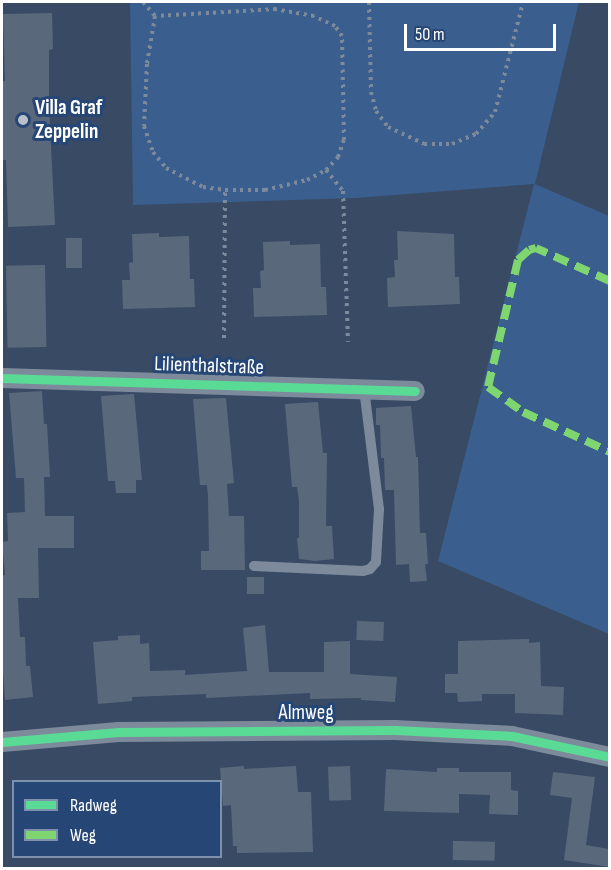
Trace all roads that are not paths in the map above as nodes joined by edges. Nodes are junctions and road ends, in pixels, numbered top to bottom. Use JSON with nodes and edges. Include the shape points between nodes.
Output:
{"nodes":[{"id":1,"x":2,"y":378,"type":"edge"},
{"id":2,"x":364,"y":388,"type":"junction"},
{"id":3,"x":415,"y":391,"type":"dead end"},
{"id":4,"x":254,"y":566,"type":"dead end"},
{"id":5,"x":2,"y":742,"type":"edge"},
{"id":6,"x":609,"y":757,"type":"edge"}],
"edges":[{"from":1,"to":2,"type":"street","name":"Lilienthalstraße"},
{"from":2,"to":3,"type":"street","name":"Lilienthalstraße"},
{"from":2,"to":4,"type":"lane","via":[[379,509],[376,562],[363,571]]},
{"from":5,"to":6,"type":"street","name":"Almweg","via":[[119,732],[395,730],[512,736]]}]}
